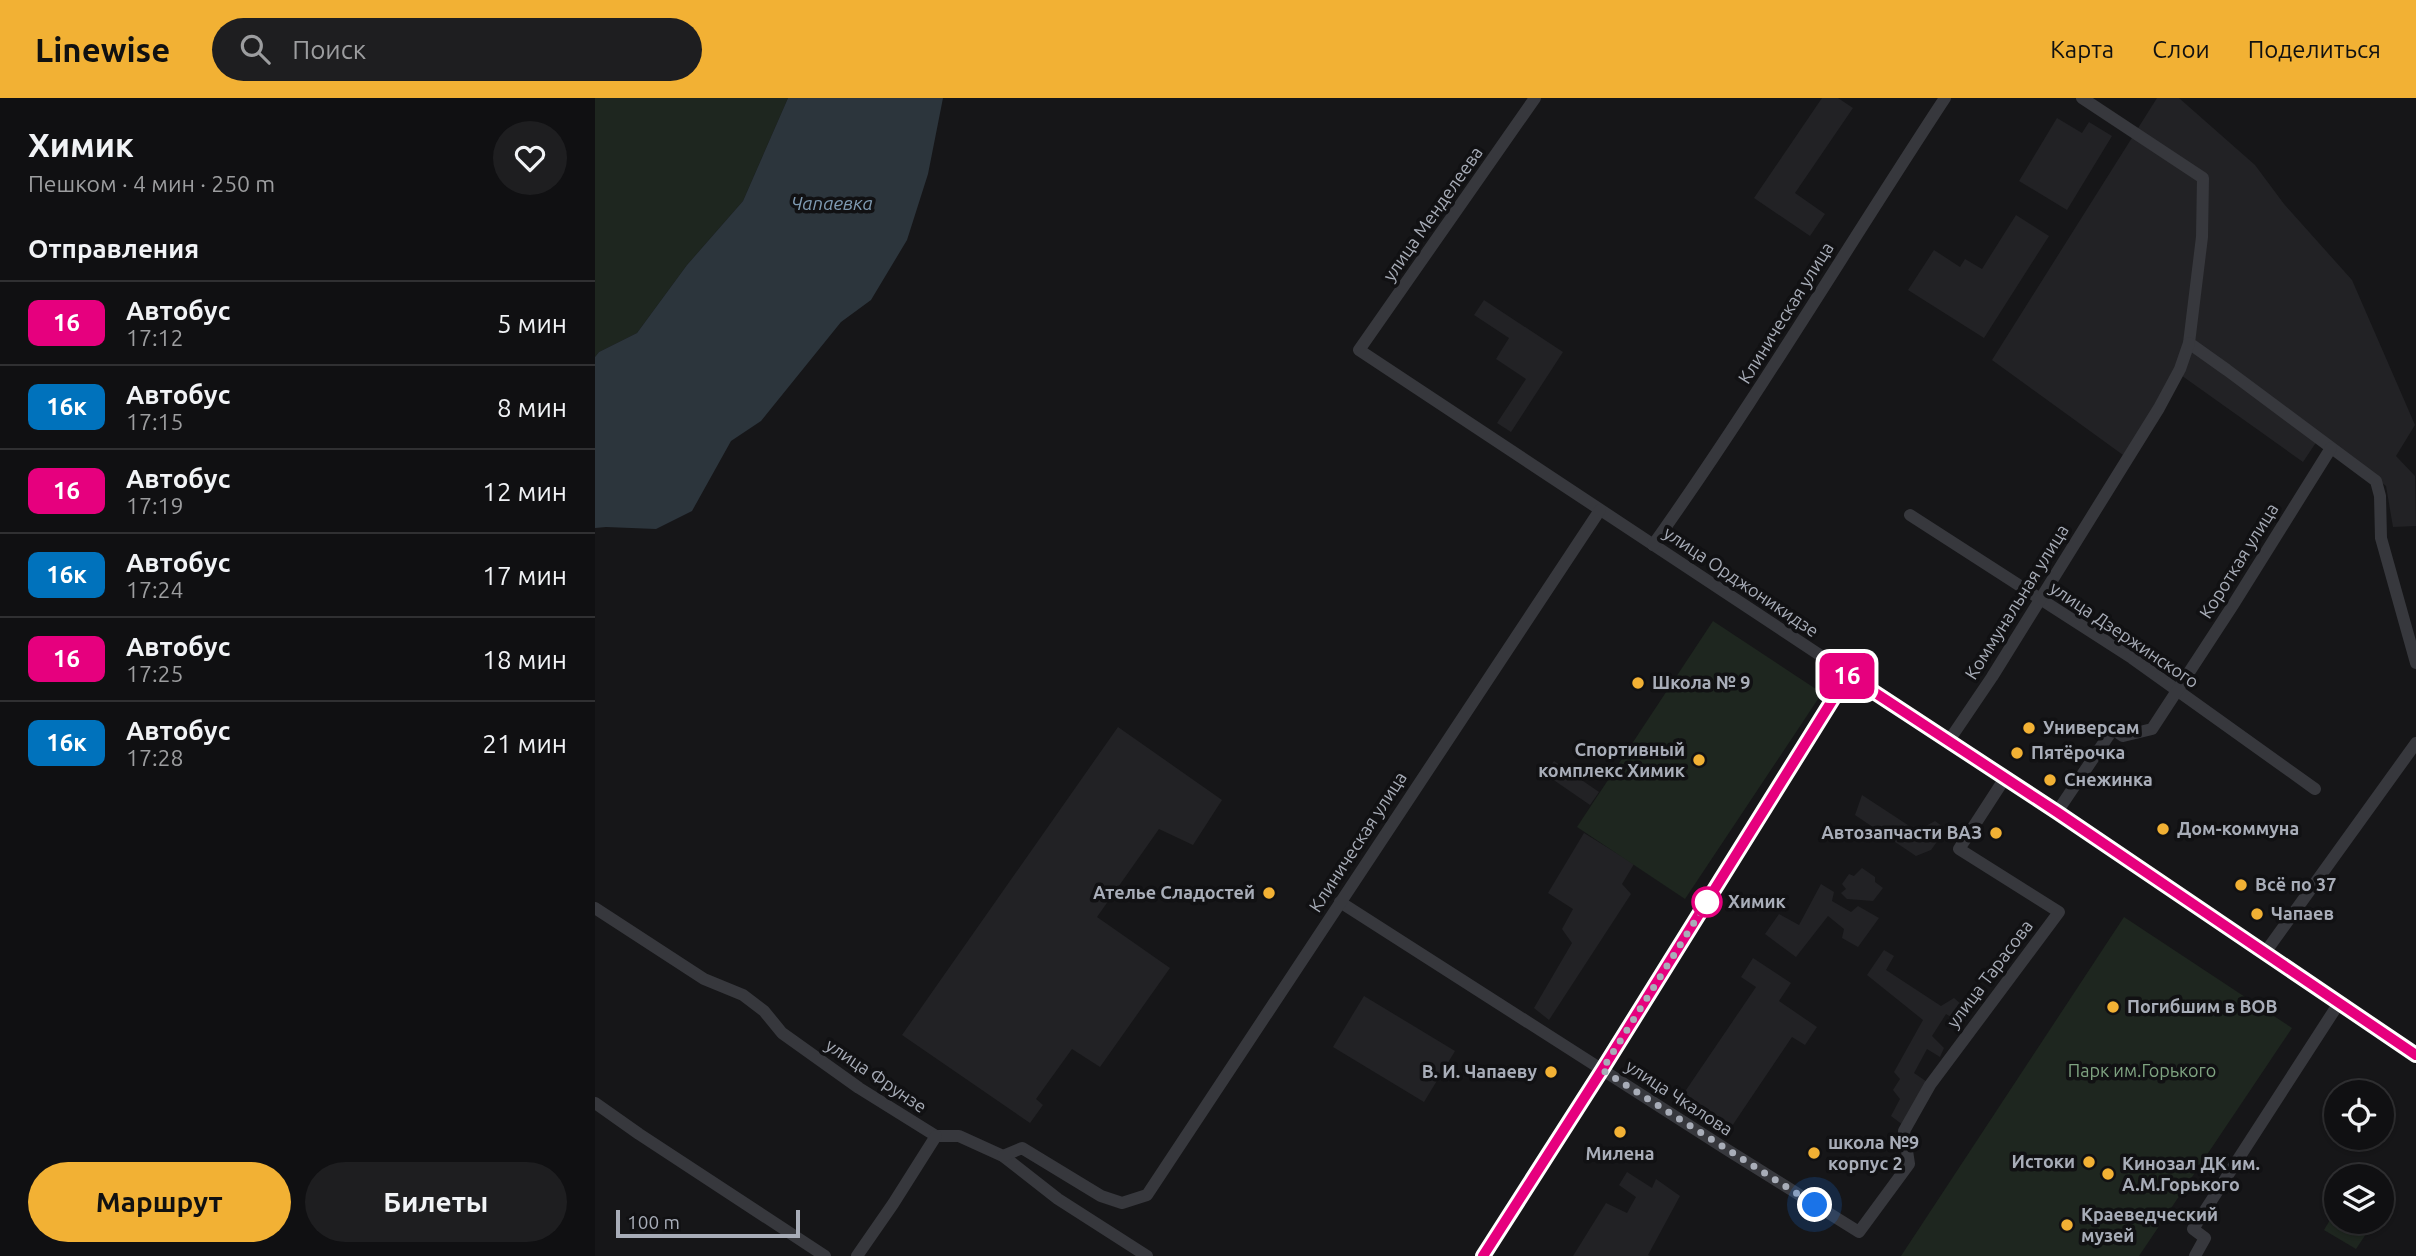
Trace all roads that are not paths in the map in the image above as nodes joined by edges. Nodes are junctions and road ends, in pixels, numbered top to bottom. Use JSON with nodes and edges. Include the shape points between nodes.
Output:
{"nodes":[{"id":1,"x":1535,"y":98,"type":"edge"},
{"id":2,"x":1945,"y":98,"type":"edge"},
{"id":3,"x":2082,"y":98,"type":"edge"},
{"id":4,"x":2189,"y":343,"type":"junction"},
{"id":5,"x":1359,"y":350,"type":"joint"},
{"id":6,"x":2331,"y":448,"type":"junction"},
{"id":7,"x":1600,"y":510,"type":"junction"},
{"id":8,"x":1910,"y":515,"type":"dead end"},
{"id":9,"x":1653,"y":545,"type":"junction"},
{"id":10,"x":2041,"y":598,"type":"junction"},
{"id":11,"x":2416,"y":663,"type":"edge"},
{"id":12,"x":1848,"y":675,"type":"junction"},
{"id":13,"x":2176,"y":691,"type":"junction"},
{"id":14,"x":1948,"y":742,"type":"junction"},
{"id":15,"x":2416,"y":743,"type":"edge"},
{"id":16,"x":2005,"y":778,"type":"junction"},
{"id":17,"x":2315,"y":789,"type":"dead end"},
{"id":18,"x":2057,"y":812,"type":"junction"},
{"id":19,"x":1340,"y":902,"type":"junction"},
{"id":20,"x":595,"y":908,"type":"edge"},
{"id":21,"x":2264,"y":954,"type":"junction"},
{"id":22,"x":2339,"y":1003,"type":"junction"},
{"id":23,"x":2416,"y":1055,"type":"edge"},
{"id":24,"x":1602,"y":1070,"type":"junction"},
{"id":25,"x":595,"y":1102,"type":"edge"},
{"id":26,"x":936,"y":1136,"type":"junction"},
{"id":27,"x":1003,"y":1156,"type":"junction"},
{"id":28,"x":1859,"y":1232,"type":"joint"},
{"id":29,"x":825,"y":1256,"type":"edge"},
{"id":30,"x":857,"y":1256,"type":"edge"},
{"id":31,"x":1147,"y":1256,"type":"edge"},
{"id":32,"x":1483,"y":1256,"type":"edge"},
{"id":33,"x":2195,"y":1256,"type":"edge"}],
"edges":[{"from":1,"to":5,"type":"street","name":"улица Менделеева"},
{"from":2,"to":9,"type":"street","name":"Клиническая улица","via":[[1717,454]]},
{"from":3,"to":4,"type":"street","name":"Коммунальная улица","via":[[2203,178],[2202,237]]},
{"from":4,"to":6,"type":"street"},
{"from":4,"to":10,"type":"street","name":"Коммунальная улица","via":[[2159,408]]},
{"from":5,"to":7,"type":"street","name":"улица Орджоникидзе"},
{"from":6,"to":11,"type":"street","via":[[2376,481],[2381,538]]},
{"from":6,"to":13,"type":"street","name":"Короткая улица"},
{"from":7,"to":9,"type":"street","name":"улица Орджоникидзе"},
{"from":7,"to":19,"type":"street","name":"Клиническая улица"},
{"from":8,"to":10,"type":"street","name":"улица Дзержинского"},
{"from":9,"to":12,"type":"street","name":"улица Орджоникидзе"},
{"from":10,"to":13,"type":"street","name":"улица Дзержинского"},
{"from":10,"to":14,"type":"street","name":"Коммунальная улица"},
{"from":12,"to":14,"type":"street","name":"улица Орджоникидзе"},
{"from":12,"to":24,"type":"street"},
{"from":13,"to":17,"type":"street","name":"улица Дзержинского"},
{"from":13,"to":18,"type":"street","name":"Короткая улица","via":[[2152,729],[2123,736],[2113,729]]},
{"from":14,"to":16,"type":"street","name":"улица Орджоникидзе"},
{"from":15,"to":21,"type":"street"},
{"from":16,"to":18,"type":"street","name":"улица Орджоникидзе"},
{"from":16,"to":28,"type":"street","name":"улица Тарасова","via":[[1959,849],[2059,912],[1930,1085],[1904,1131],[1909,1164]]},
{"from":18,"to":21,"type":"street","name":"улица Орджоникидзе"},
{"from":19,"to":24,"type":"street","name":"улица Чкалова"},
{"from":19,"to":27,"type":"street","name":"Клиническая улица","via":[[1147,1195],[1122,1203],[1101,1196],[1022,1148]]},
{"from":20,"to":26,"type":"street","name":"улица Фрунзе","via":[[704,979],[743,995],[782,1033]]},
{"from":21,"to":22,"type":"street","name":"улица Орджоникидзе"},
{"from":22,"to":23,"type":"street","name":"улица Орджоникидзе"},
{"from":22,"to":33,"type":"street","via":[[2193,1229],[2205,1238]]},
{"from":24,"to":28,"type":"street","name":"улица Чкалова"},
{"from":24,"to":32,"type":"street"},
{"from":25,"to":29,"type":"street"},
{"from":26,"to":27,"type":"street","name":"улица Фрунзе","via":[[959,1136]]},
{"from":26,"to":30,"type":"street"},
{"from":27,"to":31,"type":"street","name":"улица Фрунзе","via":[[1058,1199]]}]}
